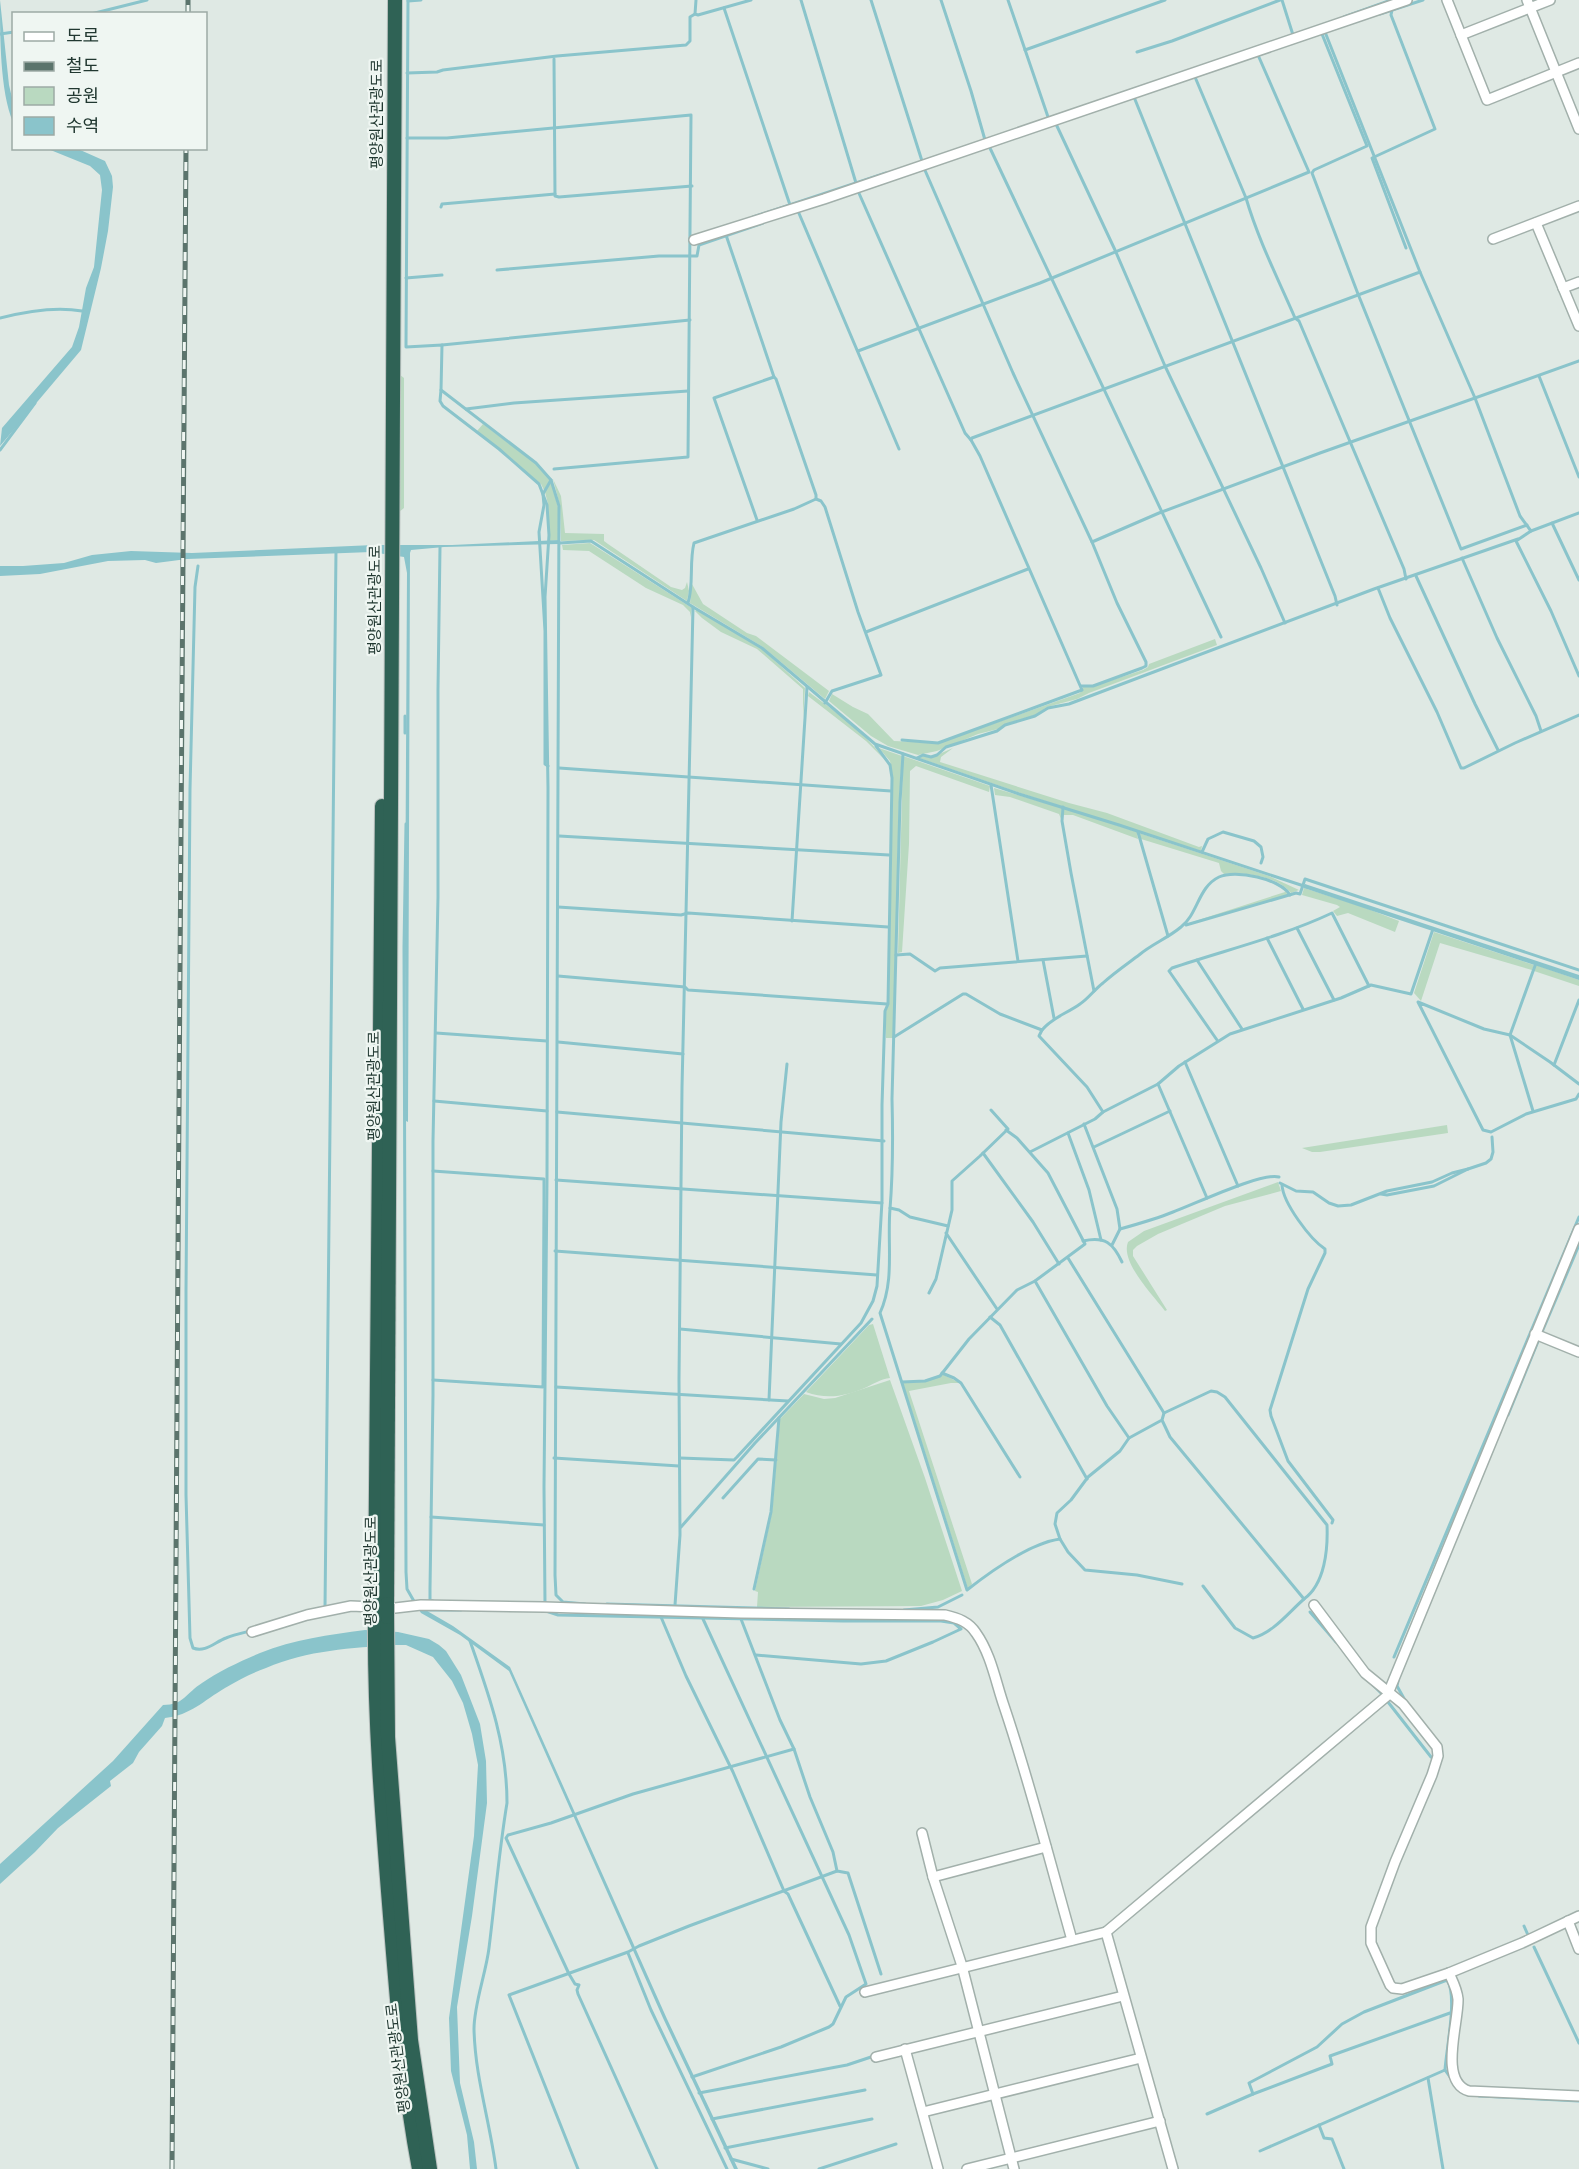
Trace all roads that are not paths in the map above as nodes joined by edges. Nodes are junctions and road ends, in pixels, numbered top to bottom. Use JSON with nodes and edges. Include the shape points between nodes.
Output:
{"nodes":[{"id":1,"x":386,"y":0,"type":"edge"},
{"id":2,"x":395,"y":0,"type":"edge"},
{"id":3,"x":1407,"y":0,"type":"edge"},
{"id":4,"x":1447,"y":0,"type":"edge"},
{"id":5,"x":1550,"y":0,"type":"edge"},
{"id":6,"x":1529,"y":4,"type":"edge"},
{"id":7,"x":1461,"y":35,"type":"junction"},
{"id":8,"x":1579,"y":63,"type":"edge"},
{"id":9,"x":1557,"y":73,"type":"junction"},
{"id":10,"x":1579,"y":129,"type":"edge"},
{"id":11,"x":1579,"y":207,"type":"edge"},
{"id":12,"x":1536,"y":223,"type":"junction"},
{"id":13,"x":1493,"y":238,"type":"dead end"},
{"id":14,"x":694,"y":240,"type":"dead end"},
{"id":15,"x":1579,"y":282,"type":"edge"},
{"id":16,"x":1563,"y":288,"type":"junction"},
{"id":17,"x":1579,"y":326,"type":"edge"},
{"id":18,"x":388,"y":538,"type":"junction"},
{"id":19,"x":1579,"y":1229,"type":"edge"},
{"id":20,"x":1535,"y":1334,"type":"junction"},
{"id":21,"x":1579,"y":1352,"type":"edge"},
{"id":22,"x":1314,"y":1605,"type":"dead end"},
{"id":23,"x":252,"y":1632,"type":"dead end"},
{"id":24,"x":381,"y":1653,"type":"junction"},
{"id":25,"x":1389,"y":1693,"type":"junction"},
{"id":26,"x":921,"y":1833,"type":"dead end"},
{"id":27,"x":1046,"y":1847,"type":"junction"},
{"id":28,"x":933,"y":1877,"type":"junction"},
{"id":29,"x":1579,"y":1916,"type":"edge"},
{"id":30,"x":1568,"y":1921,"type":"junction"},
{"id":31,"x":1106,"y":1932,"type":"junction"},
{"id":32,"x":1072,"y":1940,"type":"junction"},
{"id":33,"x":1579,"y":1948,"type":"edge"},
{"id":34,"x":962,"y":1966,"type":"junction"},
{"id":35,"x":1449,"y":1973,"type":"junction"},
{"id":36,"x":865,"y":1992,"type":"dead end"},
{"id":37,"x":1123,"y":1996,"type":"junction"},
{"id":38,"x":978,"y":2031,"type":"junction"},
{"id":39,"x":905,"y":2049,"type":"junction"},
{"id":40,"x":876,"y":2057,"type":"dead end"},
{"id":41,"x":1141,"y":2058,"type":"junction"},
{"id":42,"x":994,"y":2094,"type":"junction"},
{"id":43,"x":1579,"y":2096,"type":"edge"},
{"id":44,"x":923,"y":2112,"type":"junction"},
{"id":45,"x":1160,"y":2121,"type":"junction"},
{"id":46,"x":1011,"y":2158,"type":"junction"},
{"id":47,"x":419,"y":2169,"type":"edge"},
{"id":48,"x":430,"y":2169,"type":"edge"},
{"id":49,"x":938,"y":2169,"type":"edge"},
{"id":50,"x":968,"y":2169,"type":"edge"},
{"id":51,"x":1014,"y":2169,"type":"edge"},
{"id":52,"x":1173,"y":2169,"type":"edge"}],
"edges":[{"from":1,"to":18,"type":"highway"},
{"from":2,"to":18,"type":"highway","name":"평양원산관광도로"},
{"from":3,"to":14,"type":"street"},
{"from":4,"to":7,"type":"street"},
{"from":5,"to":6,"type":"street"},
{"from":6,"to":7,"type":"street"},
{"from":6,"to":9,"type":"street"},
{"from":7,"to":9,"type":"street","via":[[1487,100]]},
{"from":8,"to":9,"type":"street"},
{"from":9,"to":10,"type":"street"},
{"from":11,"to":12,"type":"street"},
{"from":12,"to":13,"type":"street"},
{"from":12,"to":16,"type":"street"},
{"from":15,"to":16,"type":"street"},
{"from":16,"to":17,"type":"street"},
{"from":18,"to":24,"type":"highway","name":"평양원산관광도로"},
{"from":19,"to":20,"type":"street"},
{"from":20,"to":21,"type":"street"},
{"from":20,"to":25,"type":"street"},
{"from":22,"to":25,"type":"street","via":[[1365,1673]]},
{"from":23,"to":27,"type":"street","via":[[307,1615],[358,1606],[957,1618],[975,1631],[986,1653]]},
{"from":24,"to":47,"type":"highway","via":[[385,1852],[400,2043]]},
{"from":24,"to":48,"type":"highway","name":"평양원산관광도로","via":[[411,2040]]},
{"from":25,"to":31,"type":"street"},
{"from":25,"to":35,"type":"street","via":[[1403,1704],[1437,1747],[1437,1756],[1381,1897],[1371,1927],[1371,1943],[1393,1988],[1402,1989]]},
{"from":26,"to":28,"type":"street"},
{"from":27,"to":28,"type":"street"},
{"from":27,"to":32,"type":"street"},
{"from":28,"to":34,"type":"street"},
{"from":29,"to":30,"type":"street"},
{"from":30,"to":33,"type":"street"},
{"from":30,"to":35,"type":"street"},
{"from":31,"to":32,"type":"street"},
{"from":31,"to":37,"type":"street"},
{"from":32,"to":34,"type":"street"},
{"from":34,"to":36,"type":"street"},
{"from":34,"to":38,"type":"street"},
{"from":35,"to":43,"type":"street","via":[[1458,2002],[1451,2061],[1462,2090]]},
{"from":37,"to":38,"type":"street"},
{"from":37,"to":41,"type":"street"},
{"from":38,"to":39,"type":"street"},
{"from":38,"to":42,"type":"street"},
{"from":39,"to":40,"type":"street"},
{"from":39,"to":44,"type":"street"},
{"from":41,"to":42,"type":"street"},
{"from":41,"to":45,"type":"street"},
{"from":42,"to":44,"type":"street"},
{"from":42,"to":46,"type":"street"},
{"from":44,"to":49,"type":"street"},
{"from":45,"to":46,"type":"street"},
{"from":45,"to":52,"type":"street"},
{"from":46,"to":50,"type":"street"},
{"from":46,"to":51,"type":"street"}]}
